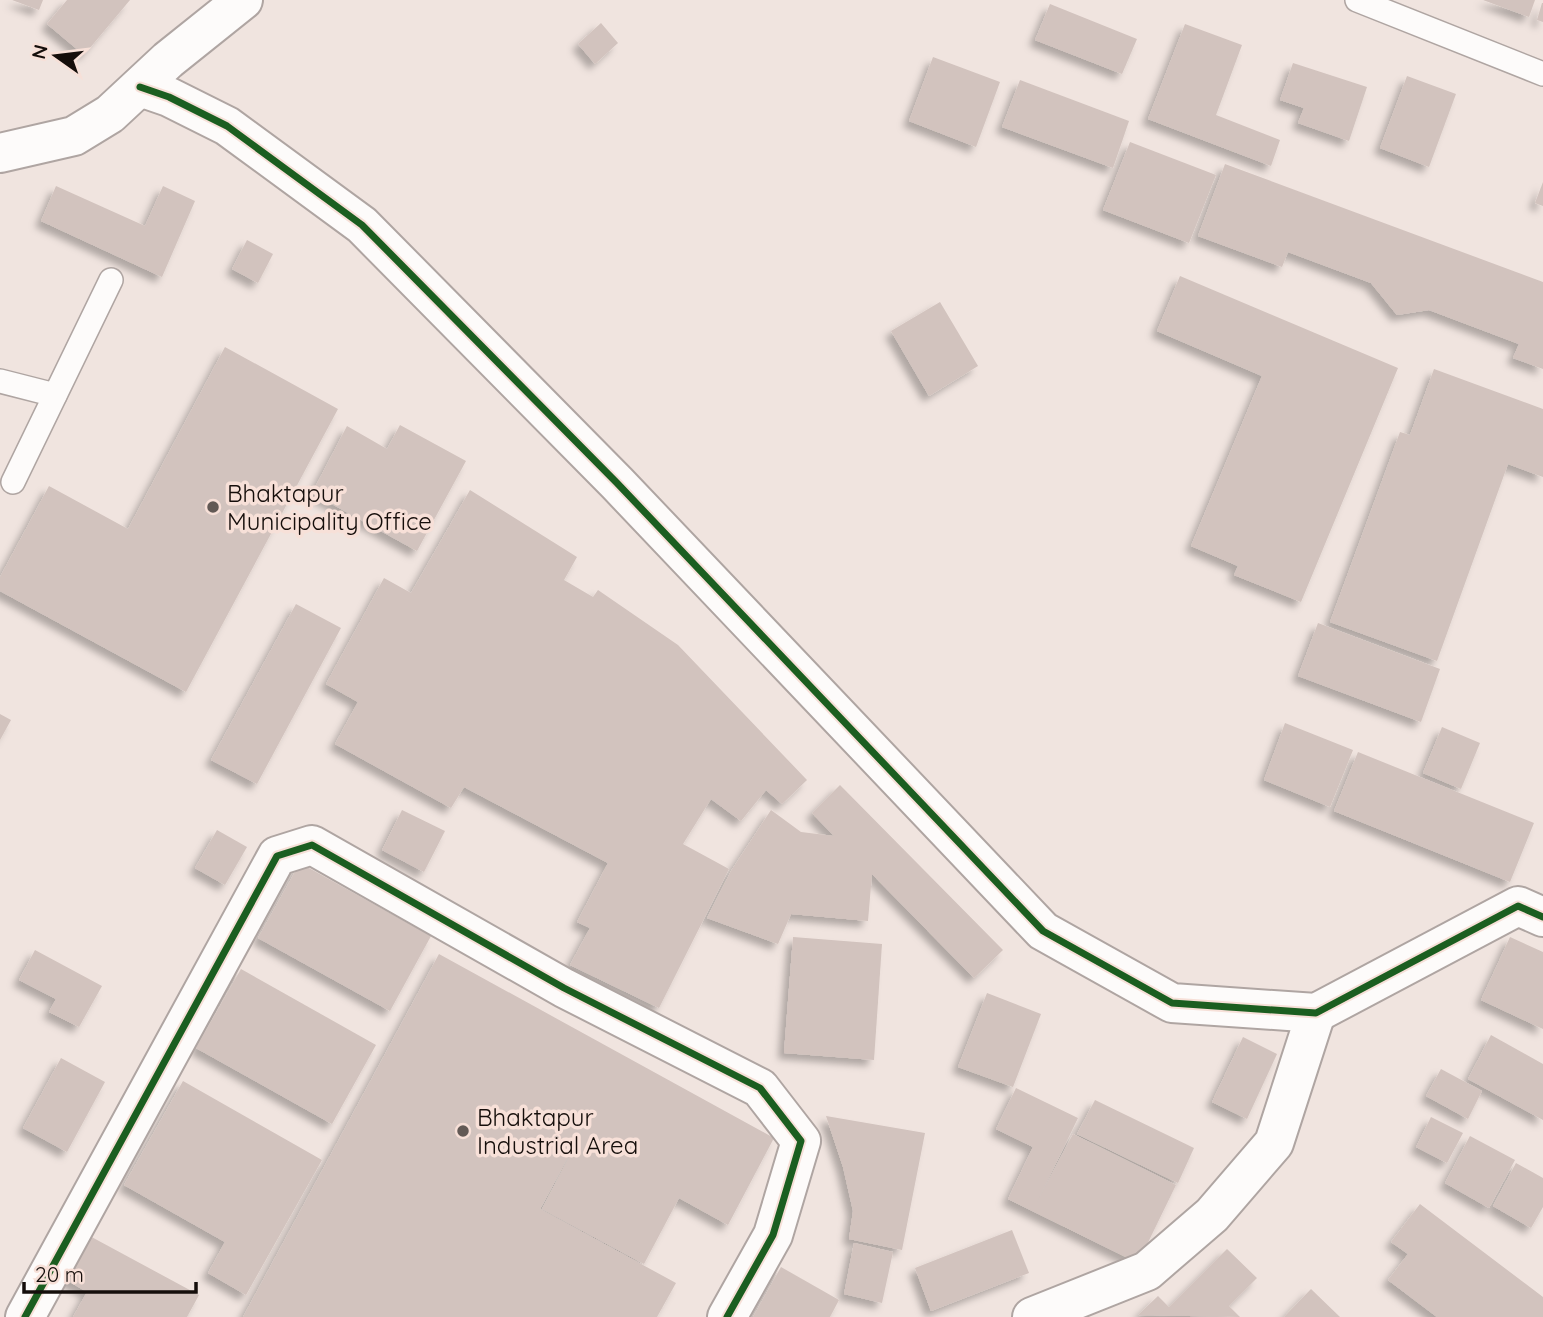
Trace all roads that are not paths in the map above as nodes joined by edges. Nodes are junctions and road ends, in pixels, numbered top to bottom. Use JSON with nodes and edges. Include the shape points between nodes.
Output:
{"nodes":[{"id":1,"x":243,"y":0,"type":"edge"},
{"id":2,"x":1357,"y":0,"type":"edge"},
{"id":3,"x":1543,"y":74,"type":"edge"},
{"id":4,"x":140,"y":87,"type":"junction"},
{"id":5,"x":0,"y":153,"type":"edge"},
{"id":6,"x":111,"y":280,"type":"dead end"},
{"id":7,"x":0,"y":382,"type":"edge"},
{"id":8,"x":55,"y":395,"type":"junction"},
{"id":9,"x":13,"y":482,"type":"dead end"},
{"id":10,"x":1543,"y":917,"type":"edge"},
{"id":11,"x":1316,"y":1013,"type":"junction"},
{"id":12,"x":25,"y":1317,"type":"edge"},
{"id":13,"x":727,"y":1317,"type":"edge"},
{"id":14,"x":1032,"y":1317,"type":"edge"}],
"edges":[{"from":1,"to":4,"type":"street"},
{"from":2,"to":3,"type":"lane"},
{"from":4,"to":5,"type":"street","via":[[110,114],[75,136]]},
{"from":4,"to":11,"type":"street","via":[[227,126],[362,225],[617,483],[1043,931],[1172,1003]]},
{"from":6,"to":8,"type":"lane"},
{"from":7,"to":8,"type":"lane"},
{"from":8,"to":9,"type":"lane"},
{"from":10,"to":11,"type":"street","via":[[1518,906]]},
{"from":11,"to":14,"type":"street","via":[[1274,1143],[1212,1214],[1147,1271]]},
{"from":12,"to":13,"type":"street","via":[[277,856],[312,845],[564,988],[760,1088],[801,1141],[773,1235]]}]}
